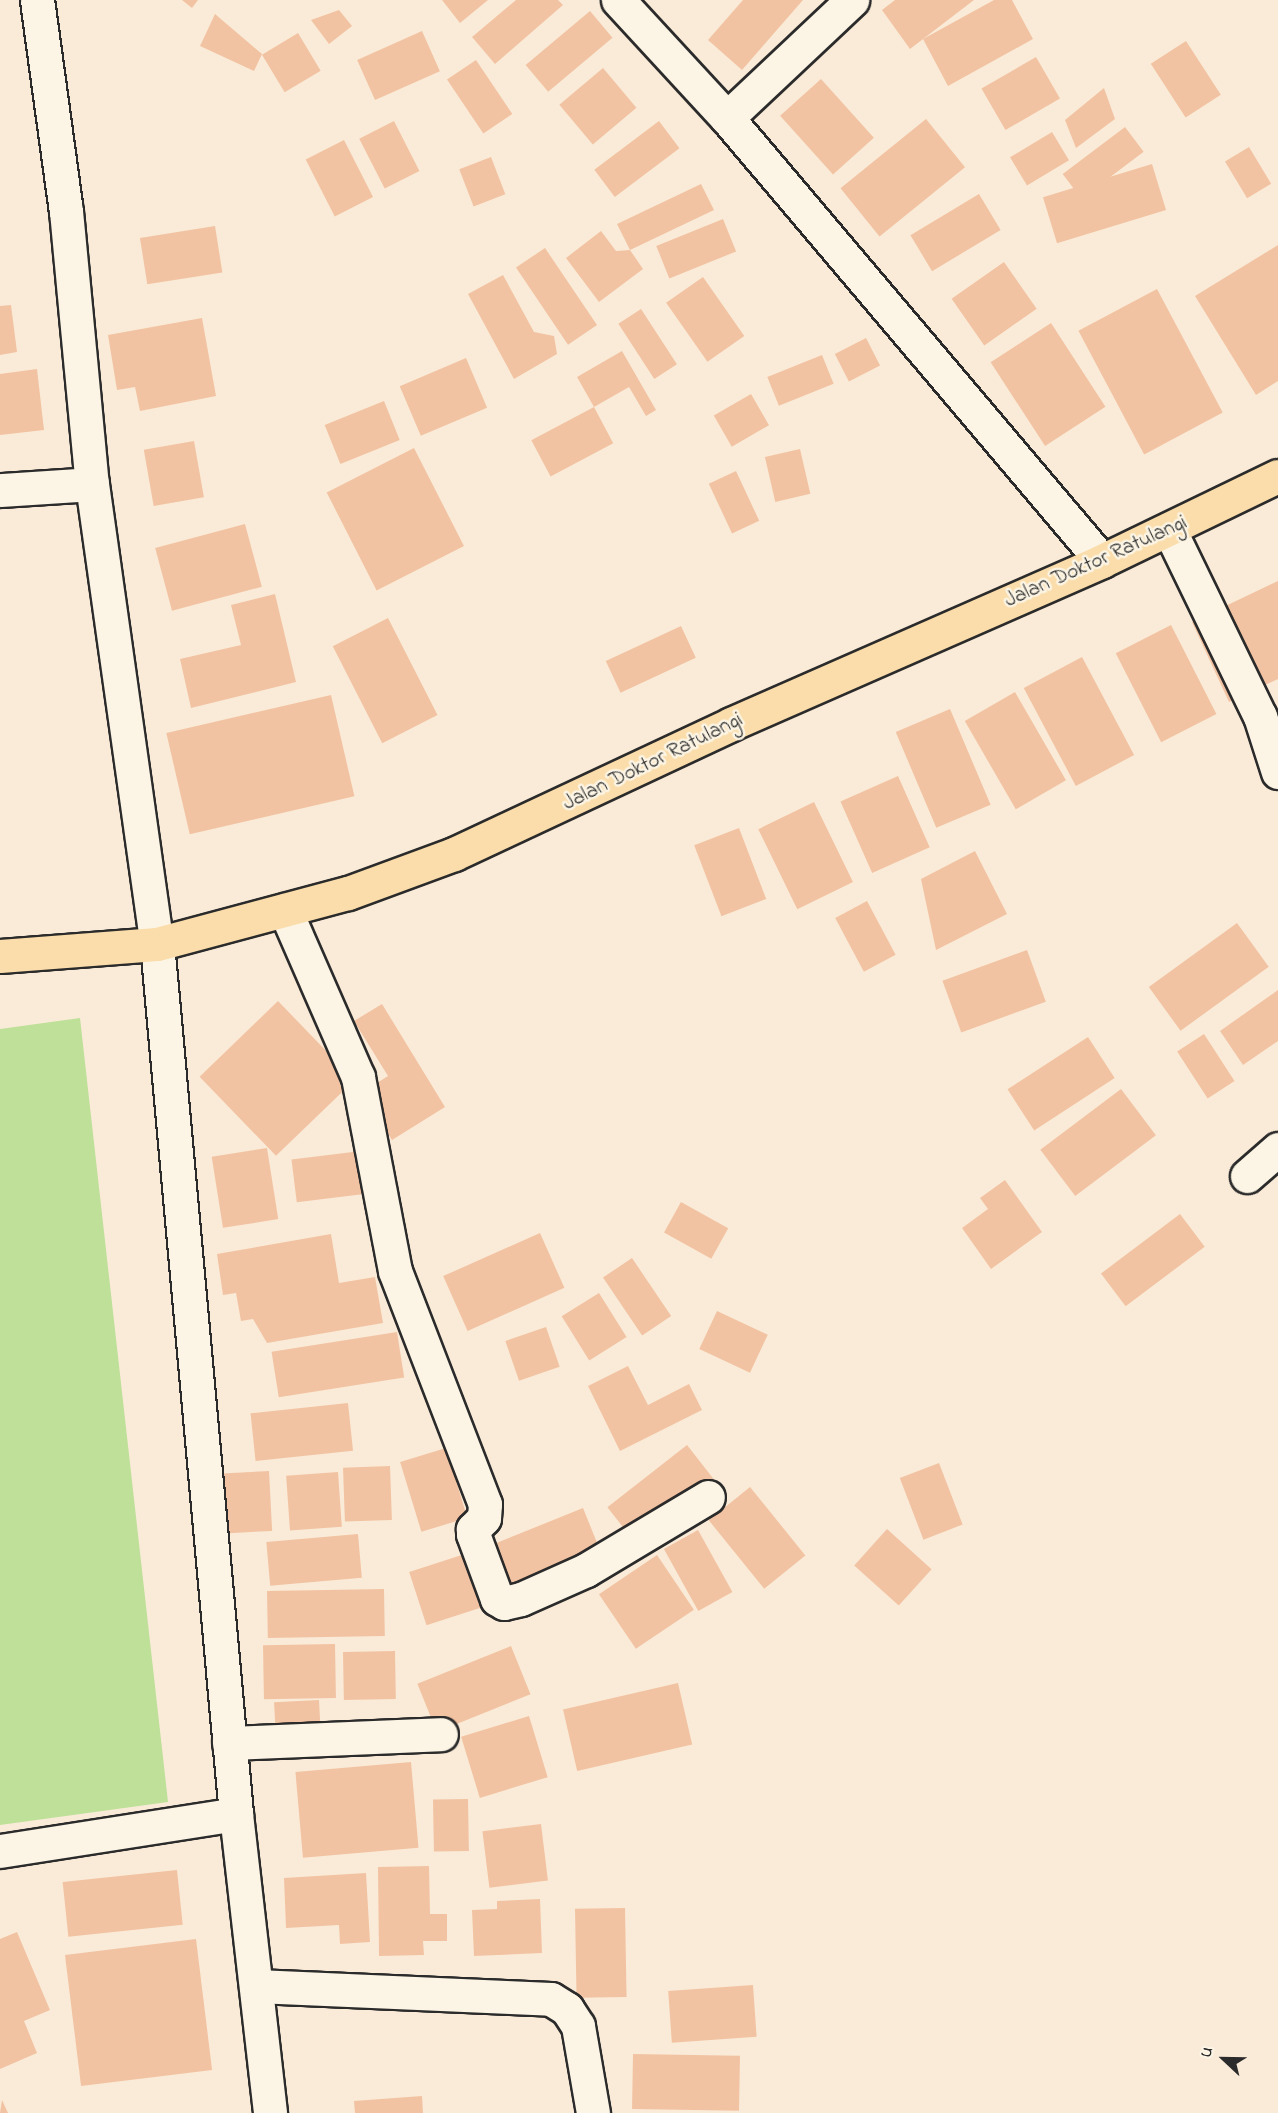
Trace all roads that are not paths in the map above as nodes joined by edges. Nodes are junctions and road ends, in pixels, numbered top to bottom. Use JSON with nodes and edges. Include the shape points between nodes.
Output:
{"nodes":[{"id":1,"x":37,"y":0,"type":"edge"},
{"id":2,"x":618,"y":0,"type":"edge"},
{"id":3,"x":852,"y":0,"type":"edge"},
{"id":4,"x":727,"y":118,"type":"junction"},
{"id":5,"x":1278,"y":476,"type":"edge"},
{"id":6,"x":92,"y":484,"type":"junction"},
{"id":7,"x":0,"y":490,"type":"edge"},
{"id":8,"x":1169,"y":530,"type":"junction"},
{"id":9,"x":1102,"y":561,"type":"junction"},
{"id":10,"x":1278,"y":772,"type":"edge"},
{"id":11,"x":285,"y":910,"type":"junction"},
{"id":12,"x":157,"y":944,"type":"junction"},
{"id":13,"x":0,"y":956,"type":"edge"},
{"id":14,"x":1278,"y":1149,"type":"edge"},
{"id":15,"x":1247,"y":1176,"type":"dead end"},
{"id":16,"x":708,"y":1497,"type":"dead end"},
{"id":17,"x":441,"y":1734,"type":"dead end"},
{"id":18,"x":230,"y":1743,"type":"junction"},
{"id":19,"x":236,"y":1814,"type":"junction"},
{"id":20,"x":0,"y":1851,"type":"edge"},
{"id":21,"x":256,"y":1986,"type":"junction"},
{"id":22,"x":270,"y":2113,"type":"edge"},
{"id":23,"x":592,"y":2113,"type":"edge"}],
"edges":[{"from":1,"to":6,"type":"street","via":[[66,211]]},
{"from":2,"to":4,"type":"street"},
{"from":3,"to":4,"type":"street"},
{"from":4,"to":9,"type":"street"},
{"from":5,"to":8,"type":"highway","name":"Jalan Doktor Ratulangi"},
{"from":6,"to":7,"type":"street"},
{"from":6,"to":12,"type":"street"},
{"from":8,"to":9,"type":"highway","name":"Jalan Doktor Ratulangi"},
{"from":8,"to":10,"type":"street","via":[[1260,716]]},
{"from":9,"to":11,"type":"highway","name":"Jalan Doktor Ratulangi","via":[[731,724],[454,854],[348,893]]},
{"from":11,"to":12,"type":"highway","name":"Jalan Doktor Ratulangi"},
{"from":11,"to":16,"type":"street","via":[[358,1077],[395,1271],[484,1504],[484,1518],[473,1534],[497,1599],[504,1603],[521,1599],[586,1570]]},
{"from":12,"to":13,"type":"highway","name":"Jalan Doktor Ratulangi"},
{"from":12,"to":18,"type":"street"},
{"from":14,"to":15,"type":"street"},
{"from":17,"to":18,"type":"street"},
{"from":18,"to":19,"type":"street"},
{"from":19,"to":20,"type":"street"},
{"from":19,"to":21,"type":"street"},
{"from":21,"to":22,"type":"street"},
{"from":21,"to":23,"type":"street","via":[[551,1999],[567,2009],[578,2026]]}]}
